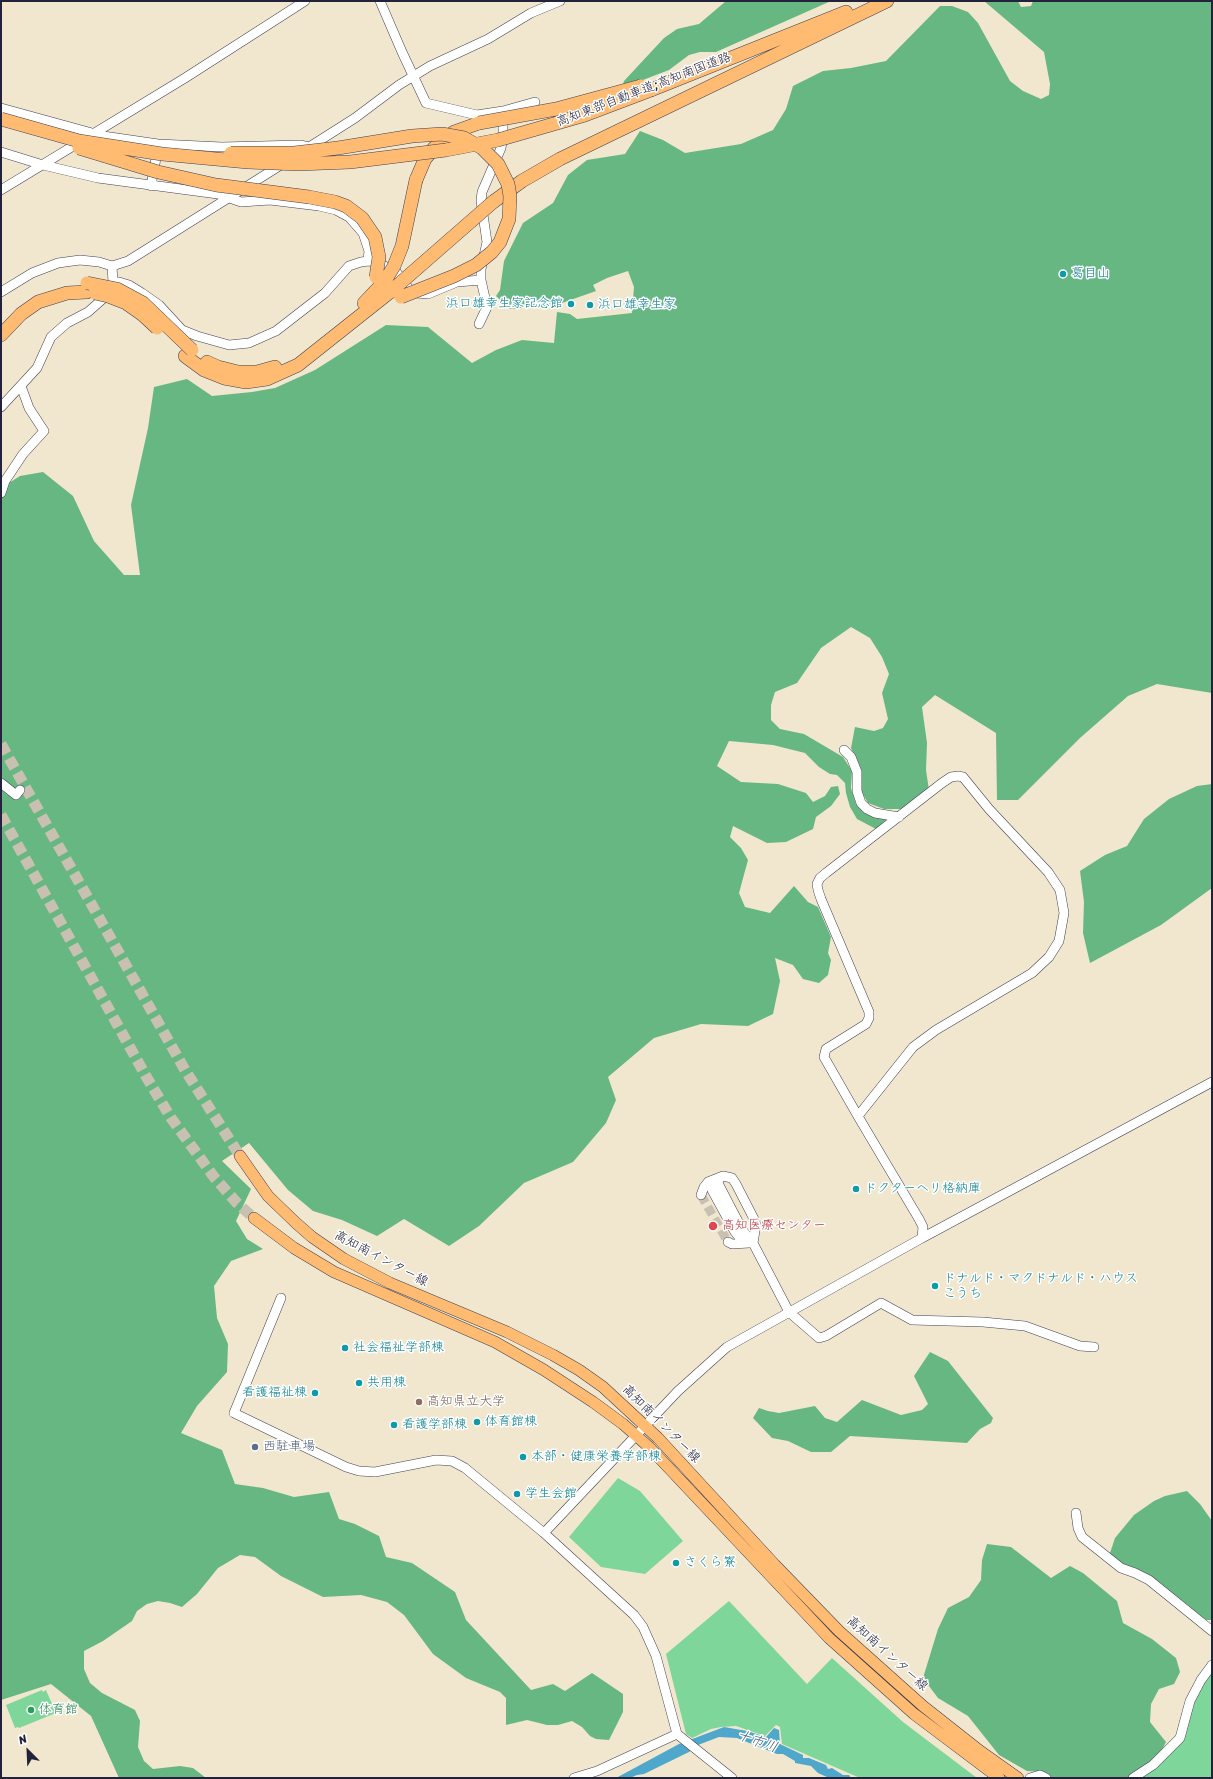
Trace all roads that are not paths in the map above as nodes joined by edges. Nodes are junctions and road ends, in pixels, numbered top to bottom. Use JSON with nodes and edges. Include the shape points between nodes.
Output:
{"nodes":[{"id":1,"x":305,"y":1,"type":"edge"},
{"id":2,"x":380,"y":1,"type":"edge"},
{"id":3,"x":560,"y":1,"type":"edge"},
{"id":4,"x":877,"y":1,"type":"edge"},
{"id":5,"x":887,"y":1,"type":"edge"},
{"id":6,"x":414,"y":76,"type":"junction"},
{"id":7,"x":650,"y":87,"type":"junction"},
{"id":8,"x":536,"y":102,"type":"dead end"},
{"id":9,"x":1,"y":108,"type":"edge"},
{"id":10,"x":503,"y":111,"type":"junction"},
{"id":11,"x":1,"y":119,"type":"edge"},
{"id":12,"x":1,"y":123,"type":"edge"},
{"id":13,"x":93,"y":133,"type":"junction"},
{"id":14,"x":309,"y":147,"type":"junction"},
{"id":15,"x":160,"y":149,"type":"junction"},
{"id":16,"x":1,"y":152,"type":"edge"},
{"id":17,"x":43,"y":165,"type":"junction"},
{"id":18,"x":152,"y":186,"type":"junction"},
{"id":19,"x":1,"y":190,"type":"edge"},
{"id":20,"x":230,"y":198,"type":"junction"},
{"id":21,"x":368,"y":261,"type":"junction"},
{"id":22,"x":112,"y":266,"type":"junction"},
{"id":23,"x":481,"y":280,"type":"junction"},
{"id":24,"x":113,"y":282,"type":"junction"},
{"id":25,"x":87,"y":287,"type":"junction"},
{"id":26,"x":388,"y":287,"type":"junction"},
{"id":27,"x":1,"y":292,"type":"edge"},
{"id":28,"x":1,"y":322,"type":"edge"},
{"id":29,"x":479,"y":324,"type":"dead end"},
{"id":30,"x":1,"y":335,"type":"edge"},
{"id":31,"x":189,"y":353,"type":"junction"},
{"id":32,"x":21,"y":386,"type":"junction"},
{"id":33,"x":1,"y":407,"type":"edge"},
{"id":34,"x":1,"y":493,"type":"edge"},
{"id":35,"x":844,"y":750,"type":"dead end"},
{"id":36,"x":1,"y":783,"type":"edge"},
{"id":37,"x":20,"y":790,"type":"dead end"},
{"id":38,"x":899,"y":817,"type":"junction"},
{"id":39,"x":1212,"y":1082,"type":"edge"},
{"id":40,"x":858,"y":1116,"type":"junction"},
{"id":41,"x":240,"y":1156,"type":"tunnel mouth"},
{"id":42,"x":716,"y":1179,"type":"junction"},
{"id":43,"x":701,"y":1195,"type":"dead end"},
{"id":44,"x":254,"y":1218,"type":"tunnel mouth"},
{"id":45,"x":922,"y":1238,"type":"junction"},
{"id":46,"x":728,"y":1242,"type":"dead end"},
{"id":47,"x":753,"y":1243,"type":"junction"},
{"id":48,"x":281,"y":1298,"type":"dead end"},
{"id":49,"x":789,"y":1312,"type":"junction"},
{"id":50,"x":1094,"y":1347,"type":"dead end"},
{"id":51,"x":646,"y":1427,"type":"junction"},
{"id":52,"x":637,"y":1436,"type":"junction"},
{"id":53,"x":1076,"y":1513,"type":"dead end"},
{"id":54,"x":544,"y":1533,"type":"junction"},
{"id":55,"x":1212,"y":1631,"type":"edge"},
{"id":56,"x":1212,"y":1665,"type":"edge"},
{"id":57,"x":679,"y":1736,"type":"junction"},
{"id":58,"x":574,"y":1778,"type":"edge"},
{"id":59,"x":732,"y":1778,"type":"edge"},
{"id":60,"x":998,"y":1778,"type":"edge"},
{"id":61,"x":1018,"y":1778,"type":"edge"},
{"id":62,"x":1030,"y":1778,"type":"edge"},
{"id":63,"x":1046,"y":1778,"type":"edge"},
{"id":64,"x":1133,"y":1778,"type":"edge"}],
"edges":[{"from":1,"to":13,"type":"street"},
{"from":2,"to":6,"type":"street"},
{"from":3,"to":6,"type":"street","via":[[531,13],[488,39]]},
{"from":4,"to":7,"type":"highway","via":[[823,21],[776,33]]},
{"from":5,"to":26,"type":"highway","bridge":true,"via":[[560,159],[522,181],[493,202]]},
{"from":6,"to":10,"type":"street","via":[[426,103],[477,115]]},
{"from":6,"to":14,"type":"street"},
{"from":7,"to":15,"type":"highway","name":"高知東部自動車道;高知南国道路","bridge":true,"via":[[585,115],[551,126],[490,141],[399,157],[298,164],[204,159]]},
{"from":7,"to":26,"type":"highway","bridge":true,"via":[[556,109],[479,123],[454,132],[425,159],[416,180],[402,246]]},
{"from":8,"to":10,"type":"street"},
{"from":9,"to":13,"type":"street"},
{"from":10,"to":23,"type":"street","via":[[501,148],[482,192],[487,242]]},
{"from":11,"to":15,"type":"highway","name":"高知東部自動車道;高知南国道路","bridge":true,"via":[[79,141]]},
{"from":12,"to":26,"type":"highway","bridge":true,"via":[[158,172],[216,185],[324,200],[346,206],[362,218],[375,237]]},
{"from":13,"to":15,"type":"street"},
{"from":13,"to":17,"type":"street"},
{"from":14,"to":15,"type":"street","via":[[300,144]]},
{"from":14,"to":20,"type":"street"},
{"from":15,"to":18,"type":"street"},
{"from":15,"to":26,"type":"highway","bridge":true,"via":[[294,153],[427,135],[453,136],[482,148],[498,164],[508,184],[511,208],[506,231],[492,252],[476,265],[454,276]]},
{"from":16,"to":17,"type":"street"},
{"from":17,"to":18,"type":"street","via":[[98,178]]},
{"from":17,"to":19,"type":"street"},
{"from":18,"to":20,"type":"street","via":[[218,194]]},
{"from":20,"to":21,"type":"street","via":[[241,202],[270,200],[336,210],[349,217],[363,233],[369,251]]},
{"from":20,"to":22,"type":"street","via":[[128,261]]},
{"from":21,"to":23,"type":"street","via":[[377,262],[397,273],[409,289],[416,293],[428,294],[457,282]]},
{"from":21,"to":24,"type":"street","via":[[349,266],[325,293],[276,331],[249,343],[229,345],[182,330],[159,305],[142,293],[129,285]]},
{"from":22,"to":24,"type":"street"},
{"from":22,"to":27,"type":"street","via":[[80,260],[58,263],[32,273]]},
{"from":23,"to":29,"type":"street","via":[[487,307]]},
{"from":24,"to":32,"type":"street","via":[[105,297],[51,337],[37,368]]},
{"from":25,"to":28,"type":"highway","via":[[64,284],[44,290],[25,300]]},
{"from":25,"to":30,"type":"highway","via":[[38,302],[21,314]]},
{"from":25,"to":31,"type":"highway","bridge":true,"via":[[135,309]]},
{"from":26,"to":31,"type":"highway","via":[[368,294],[346,318],[294,357],[266,370],[247,373],[228,370]]},
{"from":26,"to":31,"type":"highway","via":[[336,336],[288,371],[267,379],[256,382],[224,378],[204,370]]},
{"from":32,"to":33,"type":"street"},
{"from":32,"to":34,"type":"street","via":[[29,408],[44,430],[23,454],[5,481]]},
{"from":35,"to":38,"type":"street","via":[[851,757],[857,772],[857,791],[861,803],[867,810],[875,813]]},
{"from":36,"to":37,"type":"street","via":[[16,795]]},
{"from":38,"to":40,"type":"street","via":[[826,873],[818,884],[819,894],[869,1012],[866,1024],[824,1053],[825,1060]]},
{"from":38,"to":40,"type":"street","via":[[951,777],[963,777],[1048,872],[1060,890],[1064,913],[1059,941],[1042,965],[936,1030],[913,1047]]},
{"from":39,"to":45,"type":"street"},
{"from":40,"to":45,"type":"street","via":[[919,1219],[923,1227]]},
{"from":41,"to":51,"type":"main road","name":"高知南インター線","via":[[268,1196],[296,1223],[331,1250],[390,1283],[504,1331],[553,1355],[603,1387]]},
{"from":42,"to":43,"type":"street","via":[[704,1187]]},
{"from":42,"to":47,"type":"street","via":[[712,1190],[735,1232],[739,1237]]},
{"from":42,"to":47,"type":"street","via":[[723,1176],[732,1178],[736,1184],[756,1225]]},
{"from":44,"to":52,"type":"main road","name":"高知南インター線","via":[[294,1248],[334,1272],[495,1342],[593,1402]]},
{"from":45,"to":49,"type":"street"},
{"from":46,"to":47,"type":"street"},
{"from":47,"to":49,"type":"street"},
{"from":48,"to":54,"type":"street","via":[[234,1413],[359,1471],[375,1472],[436,1460],[452,1462],[464,1468]]},
{"from":49,"to":50,"type":"street","via":[[819,1338],[882,1303],[912,1320],[1025,1326],[1080,1346]]},
{"from":49,"to":51,"type":"street","via":[[740,1340],[712,1360],[678,1391]]},
{"from":51,"to":52,"type":"street"},
{"from":51,"to":61,"type":"main road","name":"高知南インター線","via":[[839,1631],[923,1706]]},
{"from":52,"to":54,"type":"street"},
{"from":52,"to":60,"type":"main road","name":"高知南インター線","via":[[829,1638],[914,1714]]},
{"from":53,"to":55,"type":"street","via":[[1082,1537],[1121,1568],[1150,1580]]},
{"from":54,"to":57,"type":"street","via":[[622,1603],[643,1627],[656,1656]]},
{"from":56,"to":64,"type":"street","via":[[1190,1701],[1180,1738],[1153,1765]]},
{"from":57,"to":58,"type":"street","via":[[597,1771]]},
{"from":57,"to":59,"type":"street"},
{"from":62,"to":63,"type":"street","via":[[1040,1775]]}]}
